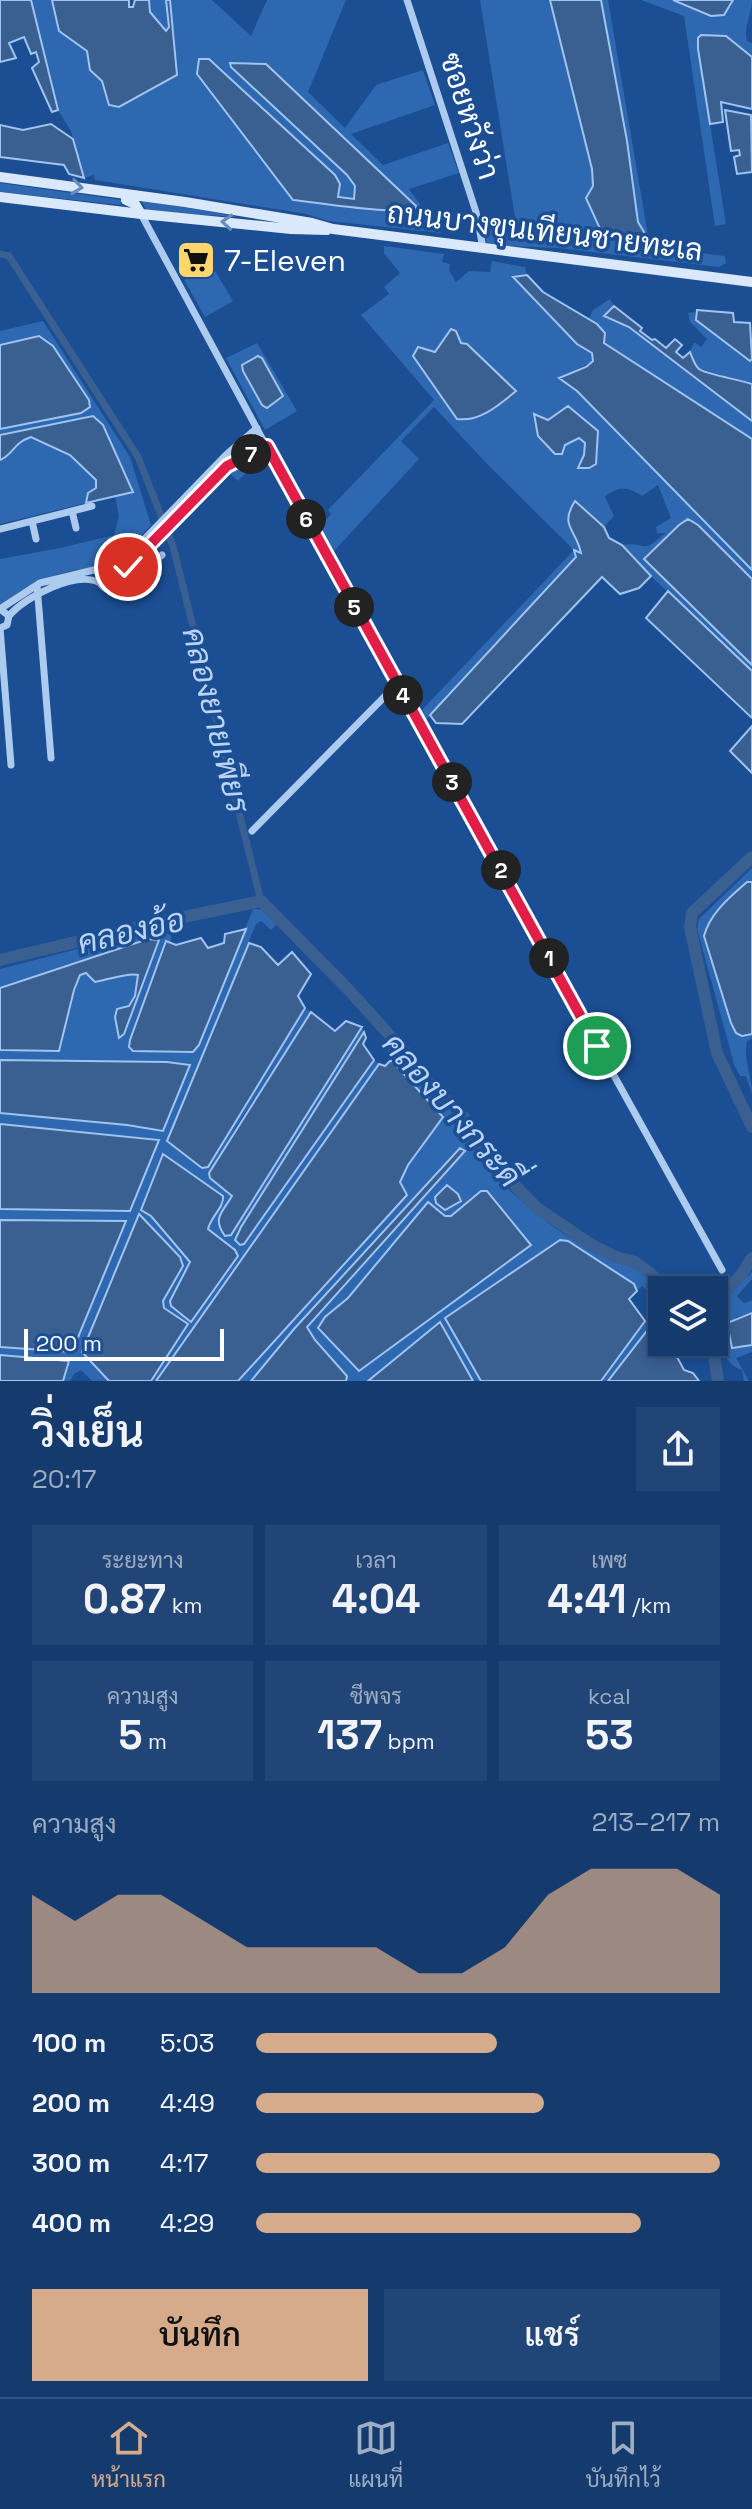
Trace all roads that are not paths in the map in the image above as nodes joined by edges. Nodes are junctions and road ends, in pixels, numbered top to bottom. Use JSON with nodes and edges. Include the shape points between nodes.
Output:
{"nodes":[{"id":1,"x":407,"y":0,"type":"edge"},
{"id":2,"x":0,"y":177,"type":"edge"},
{"id":3,"x":112,"y":192,"type":"junction"},
{"id":4,"x":0,"y":197,"type":"edge"},
{"id":5,"x":126,"y":200,"type":"junction"},
{"id":6,"x":115,"y":211,"type":"junction"},
{"id":7,"x":141,"y":214,"type":"junction"},
{"id":8,"x":333,"y":229,"type":"junction"},
{"id":9,"x":483,"y":248,"type":"junction"},
{"id":10,"x":752,"y":282,"type":"edge"},
{"id":11,"x":257,"y":428,"type":"junction"},
{"id":12,"x":267,"y":446,"type":"junction"},
{"id":13,"x":224,"y":457,"type":"junction"},
{"id":14,"x":232,"y":463,"type":"junction"},
{"id":15,"x":193,"y":495,"type":"junction"},
{"id":16,"x":92,"y":506,"type":"dead end"},
{"id":17,"x":72,"y":511,"type":"junction"},
{"id":18,"x":32,"y":521,"type":"junction"},
{"id":19,"x":76,"y":528,"type":"dead end"},
{"id":20,"x":0,"y":529,"type":"edge"},
{"id":21,"x":154,"y":535,"type":"junction"},
{"id":22,"x":36,"y":539,"type":"dead end"},
{"id":23,"x":115,"y":562,"type":"junction"},
{"id":24,"x":102,"y":568,"type":"junction"},
{"id":25,"x":127,"y":573,"type":"junction"},
{"id":26,"x":100,"y":583,"type":"junction"},
{"id":27,"x":37,"y":589,"type":"junction"},
{"id":28,"x":0,"y":609,"type":"edge"},
{"id":29,"x":9,"y":616,"type":"junction"},
{"id":30,"x":0,"y":628,"type":"edge"},
{"id":31,"x":397,"y":684,"type":"junction"},
{"id":32,"x":51,"y":758,"type":"dead end"},
{"id":33,"x":11,"y":765,"type":"dead end"},
{"id":34,"x":252,"y":831,"type":"dead end"},
{"id":35,"x":722,"y":1270,"type":"dead end"}],
"edges":[{"from":1,"to":9,"type":"street","name":"ซอยหวังว่า"},
{"from":2,"to":3,"type":"main road","name":"ถนนบางขุนเทียนชายทะเล","one_way":true},
{"from":3,"to":5,"type":"main road"},
{"from":3,"to":8,"type":"main road","name":"ถนนบางขุนเทียนชายทะเล"},
{"from":4,"to":6,"type":"main road","name":"ถนนบางขุนเทียนชายทะเล"},
{"from":5,"to":6,"type":"main road"},
{"from":5,"to":7,"type":"main road"},
{"from":6,"to":7,"type":"main road","name":"ถนนบางขุนเทียนชายทะเล"},
{"from":8,"to":7,"type":"main road","name":"ถนนบางขุนเทียนชายทะเล","one_way":true},
{"from":7,"to":11,"type":"street"},
{"from":8,"to":9,"type":"main road","name":"ถนนบางขุนเทียนชายทะเล"},
{"from":9,"to":10,"type":"main road","name":"ถนนบางขุนเทียนชายทะเล"},
{"from":11,"to":12,"type":"street"},
{"from":11,"to":13,"type":"street"},
{"from":12,"to":14,"type":"street"},
{"from":12,"to":31,"type":"street"},
{"from":13,"to":14,"type":"street"},
{"from":13,"to":15,"type":"street"},
{"from":14,"to":15,"type":"street"},
{"from":15,"to":21,"type":"street","via":[[172,523]]},
{"from":15,"to":21,"type":"street","via":[[168,514]]},
{"from":16,"to":17,"type":"street"},
{"from":17,"to":18,"type":"street"},
{"from":17,"to":19,"type":"street"},
{"from":18,"to":20,"type":"street"},
{"from":18,"to":22,"type":"street"},
{"from":21,"to":23,"type":"street"},
{"from":21,"to":25,"type":"street"},
{"from":23,"to":24,"type":"street"},
{"from":23,"to":25,"type":"street"},
{"from":24,"to":26,"type":"street"},
{"from":24,"to":27,"type":"street"},
{"from":25,"to":26,"type":"street","via":[[124,586],[116,591]]},
{"from":26,"to":27,"type":"street","via":[[86,580]]},
{"from":27,"to":28,"type":"street"},
{"from":27,"to":29,"type":"street"},
{"from":27,"to":32,"type":"street"},
{"from":28,"to":29,"type":"street"},
{"from":29,"to":30,"type":"street"},
{"from":30,"to":33,"type":"street"},
{"from":31,"to":34,"type":"street"},
{"from":31,"to":35,"type":"street"}]}
